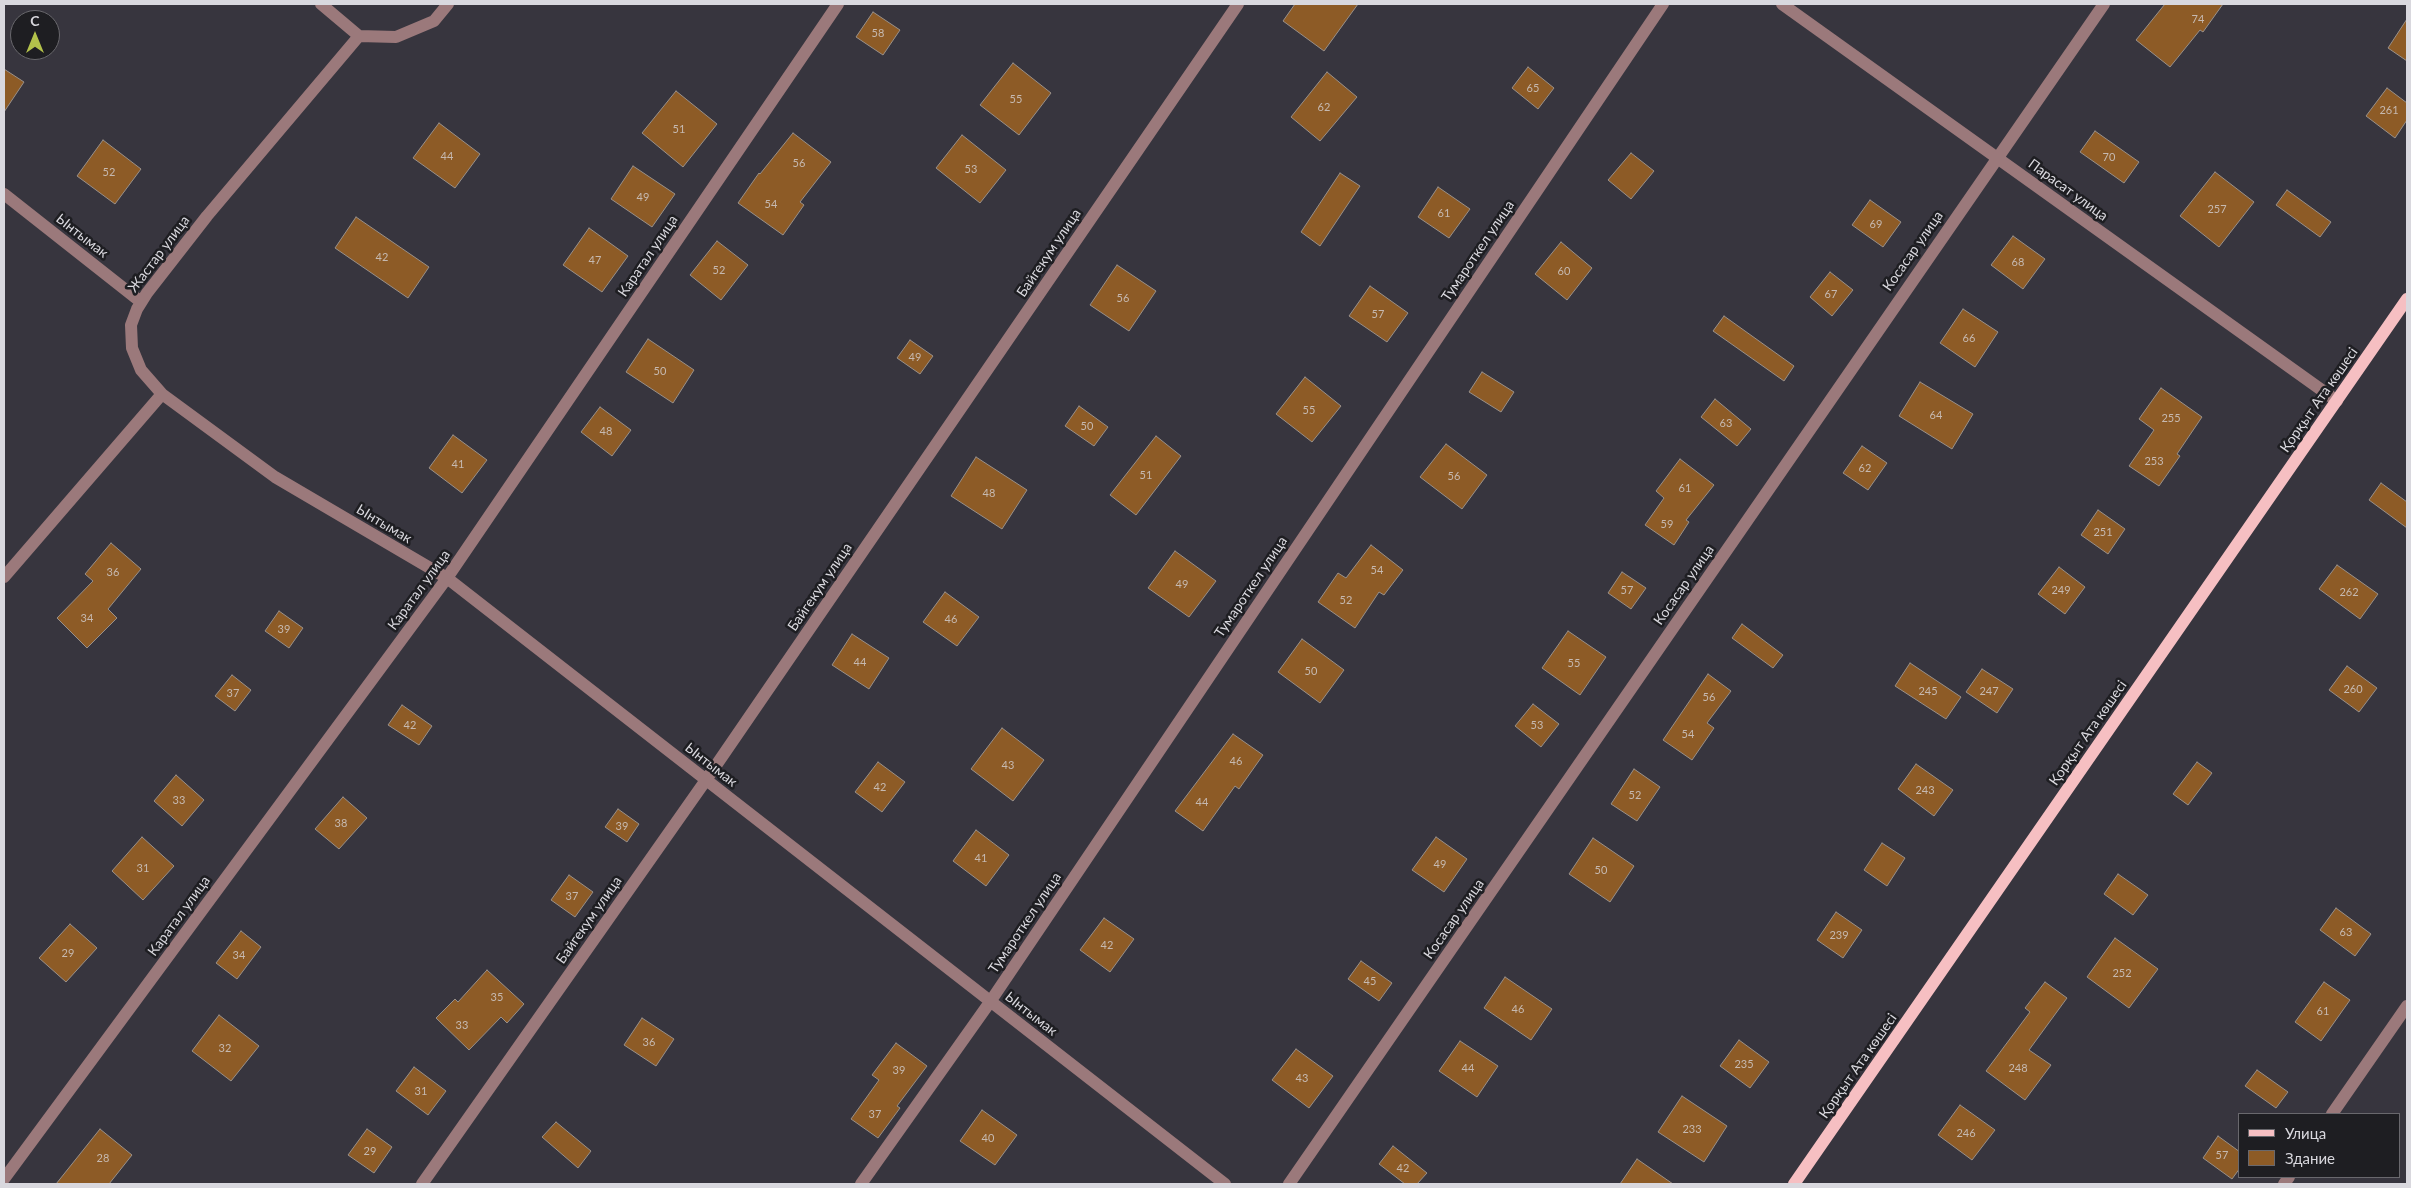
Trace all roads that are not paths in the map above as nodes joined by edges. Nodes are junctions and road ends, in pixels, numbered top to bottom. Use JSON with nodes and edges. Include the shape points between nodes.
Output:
{"nodes":[{"id":1,"x":321,"y":4,"type":"edge"},
{"id":2,"x":448,"y":4,"type":"edge"},
{"id":3,"x":838,"y":4,"type":"edge"},
{"id":4,"x":1238,"y":4,"type":"edge"},
{"id":5,"x":1663,"y":4,"type":"edge"},
{"id":6,"x":1782,"y":4,"type":"edge"},
{"id":7,"x":2104,"y":4,"type":"edge"},
{"id":8,"x":359,"y":36,"type":"junction"},
{"id":9,"x":1996,"y":157,"type":"junction"},
{"id":10,"x":4,"y":194,"type":"edge"},
{"id":11,"x":2407,"y":299,"type":"edge"},
{"id":12,"x":141,"y":302,"type":"junction"},
{"id":13,"x":162,"y":394,"type":"junction"},
{"id":14,"x":2337,"y":401,"type":"junction"},
{"id":15,"x":4,"y":577,"type":"edge"},
{"id":16,"x":447,"y":578,"type":"junction"},
{"id":17,"x":706,"y":780,"type":"junction"},
{"id":18,"x":990,"y":1002,"type":"junction"},
{"id":19,"x":2407,"y":1006,"type":"edge"},
{"id":20,"x":2333,"y":1113,"type":"edge"},
{"id":21,"x":4,"y":1179,"type":"edge"},
{"id":22,"x":422,"y":1184,"type":"edge"},
{"id":23,"x":861,"y":1184,"type":"edge"},
{"id":24,"x":1225,"y":1184,"type":"edge"},
{"id":25,"x":1289,"y":1184,"type":"edge"},
{"id":26,"x":1794,"y":1184,"type":"edge"}],
"edges":[{"from":1,"to":8,"type":"street"},
{"from":2,"to":8,"type":"street","via":[[434,21],[396,37]]},
{"from":3,"to":16,"type":"street","name":"Каратал улица"},
{"from":4,"to":17,"type":"street","name":"Байгекум улица"},
{"from":5,"to":18,"type":"street","name":"Тумароткел улица"},
{"from":6,"to":9,"type":"street","name":"Парасат улица"},
{"from":7,"to":9,"type":"street","name":"Косасар улица"},
{"from":8,"to":12,"type":"street","name":"Жастар улица","via":[[207,216]]},
{"from":9,"to":14,"type":"street","name":"Парасат улица"},
{"from":9,"to":25,"type":"street","name":"Косасар улица"},
{"from":10,"to":12,"type":"street","name":"Ынтымак"},
{"from":11,"to":14,"type":"main road","name":"Қорқыт Ата көшесі"},
{"from":12,"to":13,"type":"street","name":"Жастар улица","via":[[131,325],[132,348],[141,370]]},
{"from":13,"to":15,"type":"street"},
{"from":13,"to":16,"type":"street","name":"Ынтымак","via":[[276,477]]},
{"from":14,"to":26,"type":"main road","name":"Қорқыт Ата көшесі"},
{"from":16,"to":17,"type":"street","name":"Ынтымак"},
{"from":16,"to":21,"type":"street","name":"Каратал улица"},
{"from":17,"to":18,"type":"street","name":"Ынтымак"},
{"from":17,"to":22,"type":"street","name":"Байгекум улица"},
{"from":18,"to":23,"type":"street","name":"Тумароткел улица"},
{"from":18,"to":24,"type":"street","name":"Ынтымак"},
{"from":19,"to":20,"type":"street"}]}
